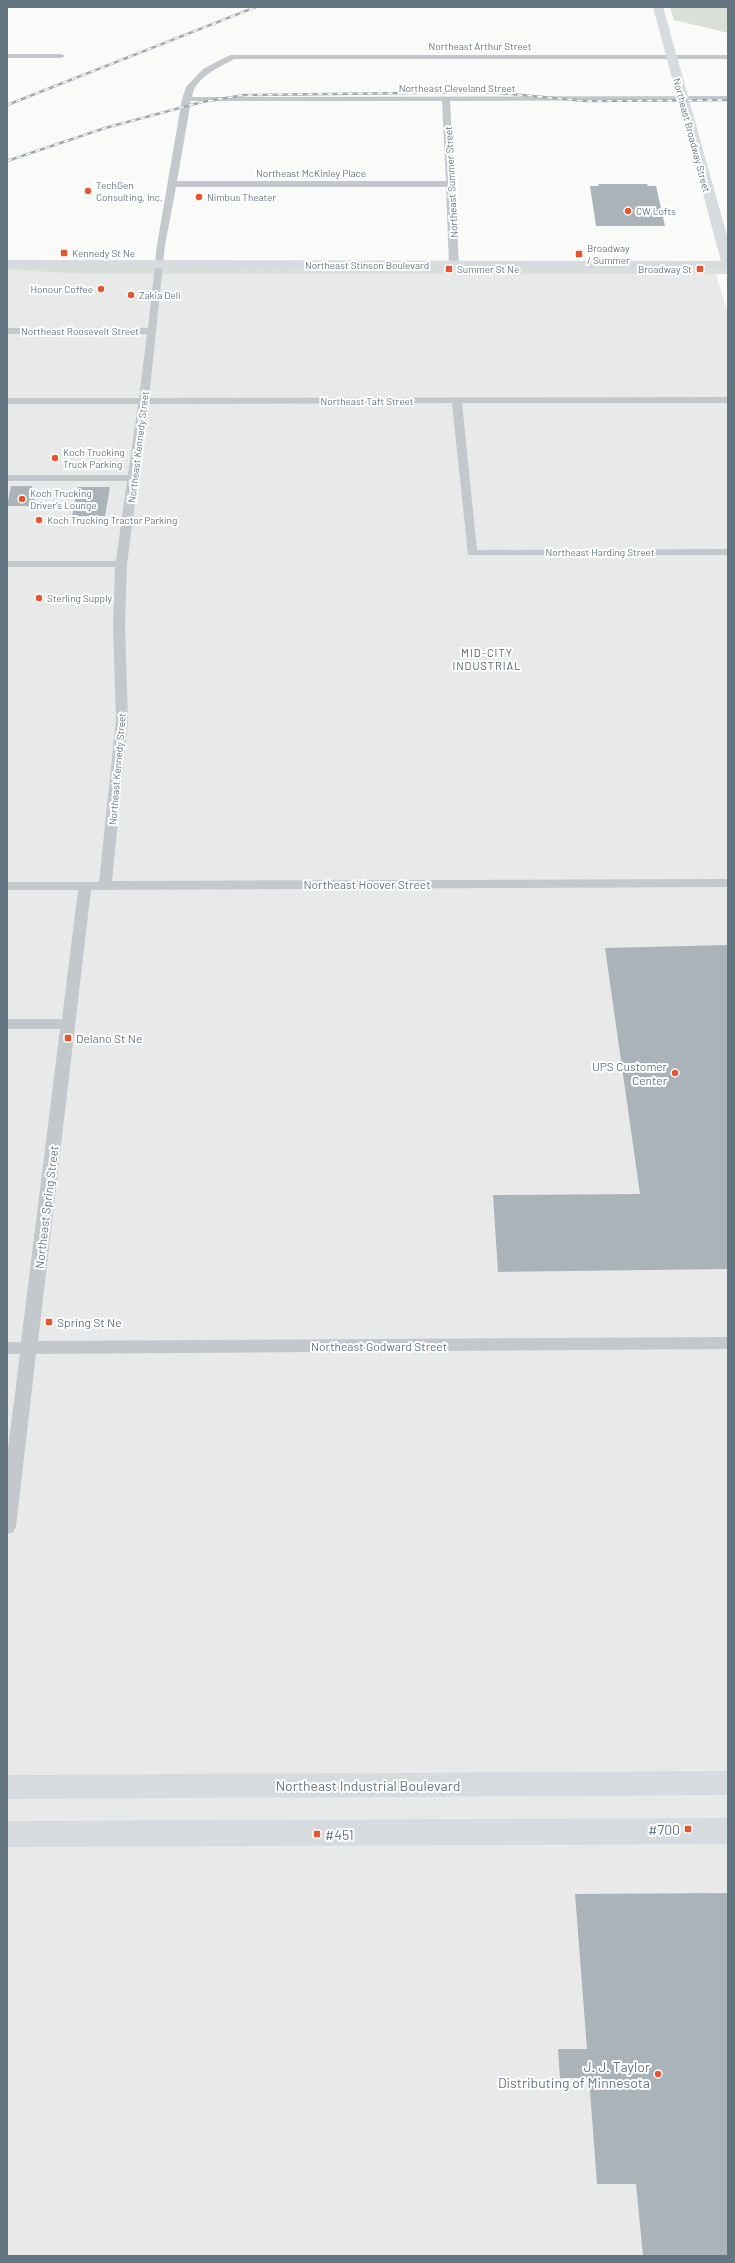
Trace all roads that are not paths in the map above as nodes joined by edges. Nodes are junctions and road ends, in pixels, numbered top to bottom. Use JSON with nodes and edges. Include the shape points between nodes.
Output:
{"nodes":[{"id":1,"x":658,"y":7,"type":"edge"},
{"id":2,"x":7,"y":56,"type":"edge"},
{"id":3,"x":61,"y":56,"type":"dead end"},
{"id":4,"x":233,"y":57,"type":"joint"},
{"id":5,"x":671,"y":57,"type":"junction"},
{"id":6,"x":728,"y":57,"type":"edge"},
{"id":7,"x":186,"y":98,"type":"junction"},
{"id":8,"x":446,"y":98,"type":"junction"},
{"id":9,"x":683,"y":98,"type":"junction"},
{"id":10,"x":728,"y":98,"type":"edge"},
{"id":11,"x":171,"y":184,"type":"junction"},
{"id":12,"x":450,"y":184,"type":"junction"},
{"id":13,"x":7,"y":256,"type":"edge"},
{"id":14,"x":728,"y":260,"type":"edge"},
{"id":15,"x":160,"y":261,"type":"junction"},
{"id":16,"x":454,"y":261,"type":"junction"},
{"id":17,"x":7,"y":264,"type":"edge"},
{"id":18,"x":152,"y":331,"type":"junction"},
{"id":19,"x":7,"y":332,"type":"edge"},
{"id":20,"x":728,"y":400,"type":"edge"},
{"id":21,"x":7,"y":401,"type":"edge"},
{"id":22,"x":144,"y":401,"type":"junction"},
{"id":23,"x":457,"y":401,"type":"junction"},
{"id":24,"x":7,"y":478,"type":"edge"},
{"id":25,"x":134,"y":478,"type":"junction"},
{"id":26,"x":728,"y":552,"type":"edge"},
{"id":27,"x":7,"y":564,"type":"edge"},
{"id":28,"x":121,"y":564,"type":"junction"},
{"id":29,"x":728,"y":883,"type":"edge"},
{"id":30,"x":105,"y":885,"type":"junction"},
{"id":31,"x":7,"y":886,"type":"edge"},
{"id":32,"x":85,"y":886,"type":"junction"},
{"id":33,"x":7,"y":1024,"type":"edge"},
{"id":34,"x":68,"y":1024,"type":"junction"},
{"id":35,"x":728,"y":1343,"type":"edge"},
{"id":36,"x":7,"y":1348,"type":"edge"},
{"id":37,"x":29,"y":1348,"type":"junction"},
{"id":38,"x":7,"y":1528,"type":"edge"},
{"id":39,"x":728,"y":1783,"type":"edge"},
{"id":40,"x":7,"y":1786,"type":"edge"},
{"id":41,"x":728,"y":1831,"type":"edge"},
{"id":42,"x":7,"y":1834,"type":"edge"}],
"edges":[{"from":1,"to":5,"type":"main road","name":"Northeast Broadway Street"},
{"from":2,"to":3,"type":"street"},
{"from":4,"to":5,"type":"street","name":"Northeast Arthur Street"},
{"from":4,"to":7,"type":"street","name":"Northeast Kennedy Street","via":[[200,76],[189,89]]},
{"from":5,"to":6,"type":"street","name":"Northeast Arthur Street"},
{"from":5,"to":9,"type":"main road","name":"Northeast Broadway Street"},
{"from":7,"to":8,"type":"street","name":"Northeast Cleveland Street"},
{"from":7,"to":11,"type":"street","name":"Northeast Kennedy Street"},
{"from":8,"to":9,"type":"street","name":"Northeast Cleveland Street"},
{"from":8,"to":12,"type":"street","name":"Northeast Summer Street"},
{"from":9,"to":10,"type":"street","name":"Northeast Cleveland Street"},
{"from":9,"to":14,"type":"main road","name":"Northeast Broadway Street"},
{"from":11,"to":12,"type":"street","name":"Northeast McKinley Place"},
{"from":11,"to":15,"type":"street","name":"Northeast Kennedy Street"},
{"from":12,"to":16,"type":"street","name":"Northeast Summer Street"},
{"from":13,"to":15,"type":"main road","name":"Northeast Stinson Boulevard"},
{"from":14,"to":16,"type":"main road","name":"Northeast Stinson Boulevard"},
{"from":15,"to":16,"type":"main road","name":"Northeast Stinson Boulevard"},
{"from":15,"to":17,"type":"main road","name":"Northeast Stinson Boulevard"},
{"from":15,"to":18,"type":"street","name":"Northeast Kennedy Street"},
{"from":18,"to":19,"type":"street","name":"Northeast Roosevelt Street"},
{"from":18,"to":22,"type":"street","name":"Northeast Kennedy Street"},
{"from":20,"to":23,"type":"street","name":"Northeast Taft Street"},
{"from":21,"to":22,"type":"street","name":"Northeast Taft Street"},
{"from":22,"to":23,"type":"street","name":"Northeast Taft Street"},
{"from":22,"to":25,"type":"street","name":"Northeast Kennedy Street"},
{"from":23,"to":26,"type":"street","name":"Northeast Harding Street","via":[[472,552]]},
{"from":24,"to":25,"type":"street"},
{"from":25,"to":28,"type":"street","name":"Northeast Kennedy Street"},
{"from":27,"to":28,"type":"street"},
{"from":28,"to":30,"type":"street","name":"Northeast Kennedy Street","via":[[119,626],[122,720]]},
{"from":29,"to":30,"type":"street","name":"Northeast Hoover Street"},
{"from":30,"to":32,"type":"street","name":"Northeast Hoover Street"},
{"from":31,"to":32,"type":"street","name":"Northeast Hoover Street"},
{"from":32,"to":34,"type":"street","name":"Northeast Spring Street"},
{"from":33,"to":34,"type":"street"},
{"from":34,"to":37,"type":"street","name":"Northeast Spring Street"},
{"from":35,"to":37,"type":"street","name":"Northeast Godward Street"},
{"from":36,"to":37,"type":"street","name":"Northeast Godward Street"},
{"from":37,"to":38,"type":"street","name":"Northeast Spring Street"},
{"from":39,"to":40,"type":"main road","name":"Northeast Industrial Boulevard"},
{"from":41,"to":42,"type":"main road"}]}
